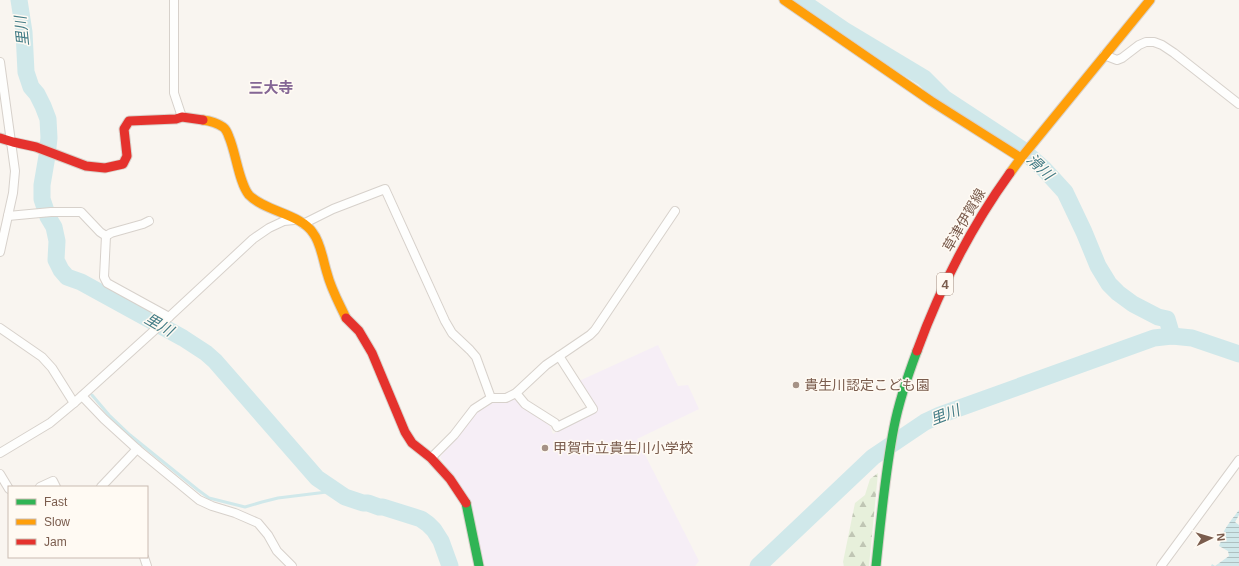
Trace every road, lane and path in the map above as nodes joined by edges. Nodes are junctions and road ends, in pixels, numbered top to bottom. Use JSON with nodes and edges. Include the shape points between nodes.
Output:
{"nodes":[{"id":1,"x":174,"y":0,"type":"edge"},
{"id":2,"x":784,"y":0,"type":"edge"},
{"id":3,"x":1150,"y":0,"type":"edge"},
{"id":4,"x":1104,"y":55,"type":"junction"},
{"id":5,"x":0,"y":62,"type":"edge"},
{"id":6,"x":1239,"y":104,"type":"edge"},
{"id":7,"x":182,"y":117,"type":"junction"},
{"id":8,"x":0,"y":138,"type":"edge"},
{"id":9,"x":11,"y":142,"type":"junction"},
{"id":10,"x":1024,"y":154,"type":"junction"},
{"id":11,"x":675,"y":211,"type":"dead end"},
{"id":12,"x":8,"y":216,"type":"junction"},
{"id":13,"x":294,"y":220,"type":"junction"},
{"id":14,"x":149,"y":221,"type":"dead end"},
{"id":15,"x":303,"y":224,"type":"junction"},
{"id":16,"x":106,"y":236,"type":"junction"},
{"id":17,"x":0,"y":252,"type":"edge"},
{"id":18,"x":168,"y":319,"type":"junction"},
{"id":19,"x":0,"y":328,"type":"edge"},
{"id":20,"x":559,"y":356,"type":"junction"},
{"id":21,"x":516,"y":393,"type":"junction"},
{"id":22,"x":82,"y":396,"type":"junction"},
{"id":23,"x":491,"y":398,"type":"junction"},
{"id":24,"x":74,"y":403,"type":"junction"},
{"id":25,"x":136,"y":449,"type":"junction"},
{"id":26,"x":0,"y":453,"type":"edge"},
{"id":27,"x":431,"y":458,"type":"junction"},
{"id":28,"x":1239,"y":460,"type":"edge"},
{"id":29,"x":0,"y":474,"type":"edge"},
{"id":30,"x":42,"y":486,"type":"edge"},
{"id":31,"x":56,"y":486,"type":"edge"},
{"id":32,"x":102,"y":486,"type":"edge"},
{"id":33,"x":8,"y":487,"type":"edge"},
{"id":34,"x":292,"y":566,"type":"edge"},
{"id":35,"x":478,"y":566,"type":"edge"},
{"id":36,"x":876,"y":566,"type":"edge"},
{"id":37,"x":1161,"y":566,"type":"edge"}],
"edges":[{"from":1,"to":7,"type":"street","via":[[174,93]]},
{"from":2,"to":10,"type":"street","via":[[971,128]]},
{"from":3,"to":4,"type":"street","name":"草津伊賀線","number":"4"},
{"from":4,"to":6,"type":"street","via":[[1117,60],[1139,45],[1154,42],[1162,45]]},
{"from":4,"to":10,"type":"street","name":"草津伊賀線","number":"4"},
{"from":5,"to":9,"type":"street"},
{"from":7,"to":9,"type":"street","via":[[130,121],[124,129],[127,156],[123,164],[102,169],[85,167],[35,147]]},
{"from":7,"to":13,"type":"street","via":[[214,122],[225,128],[248,194],[259,203]]},
{"from":8,"to":9,"type":"street"},
{"from":9,"to":12,"type":"street","via":[[14,171]]},
{"from":10,"to":36,"type":"street","name":"草津伊賀線","number":"4","via":[[994,195],[947,279],[909,371],[894,425],[884,485]]},
{"from":11,"to":20,"type":"street","via":[[595,330]]},
{"from":12,"to":16,"type":"street","via":[[81,212]]},
{"from":12,"to":17,"type":"street"},
{"from":13,"to":15,"type":"street"},
{"from":13,"to":18,"type":"street","via":[[284,221],[253,239]]},
{"from":14,"to":16,"type":"street"},
{"from":15,"to":23,"type":"street","via":[[384,189],[445,321],[452,333],[476,357]]},
{"from":15,"to":27,"type":"street","via":[[313,232],[317,240],[337,300],[346,318],[359,331],[372,353],[405,432],[412,443]]},
{"from":16,"to":18,"type":"street","via":[[104,277],[107,283]]},
{"from":18,"to":22,"type":"street"},
{"from":19,"to":24,"type":"street","via":[[42,357]]},
{"from":20,"to":21,"type":"street"},
{"from":20,"to":21,"type":"street","via":[[593,409],[557,427],[524,404]]},
{"from":21,"to":23,"type":"street","via":[[506,398]]},
{"from":22,"to":24,"type":"street"},
{"from":22,"to":25,"type":"street"},
{"from":23,"to":27,"type":"street","via":[[474,408],[454,435]]},
{"from":24,"to":26,"type":"street","via":[[50,423]]},
{"from":25,"to":32,"type":"street"},
{"from":25,"to":34,"type":"street","via":[[200,500],[258,523],[277,551]]},
{"from":27,"to":35,"type":"street","via":[[466,502]]},
{"from":28,"to":37,"type":"street"},
{"from":29,"to":33,"type":"street"},
{"from":30,"to":31,"type":"street","via":[[53,481]]}]}
